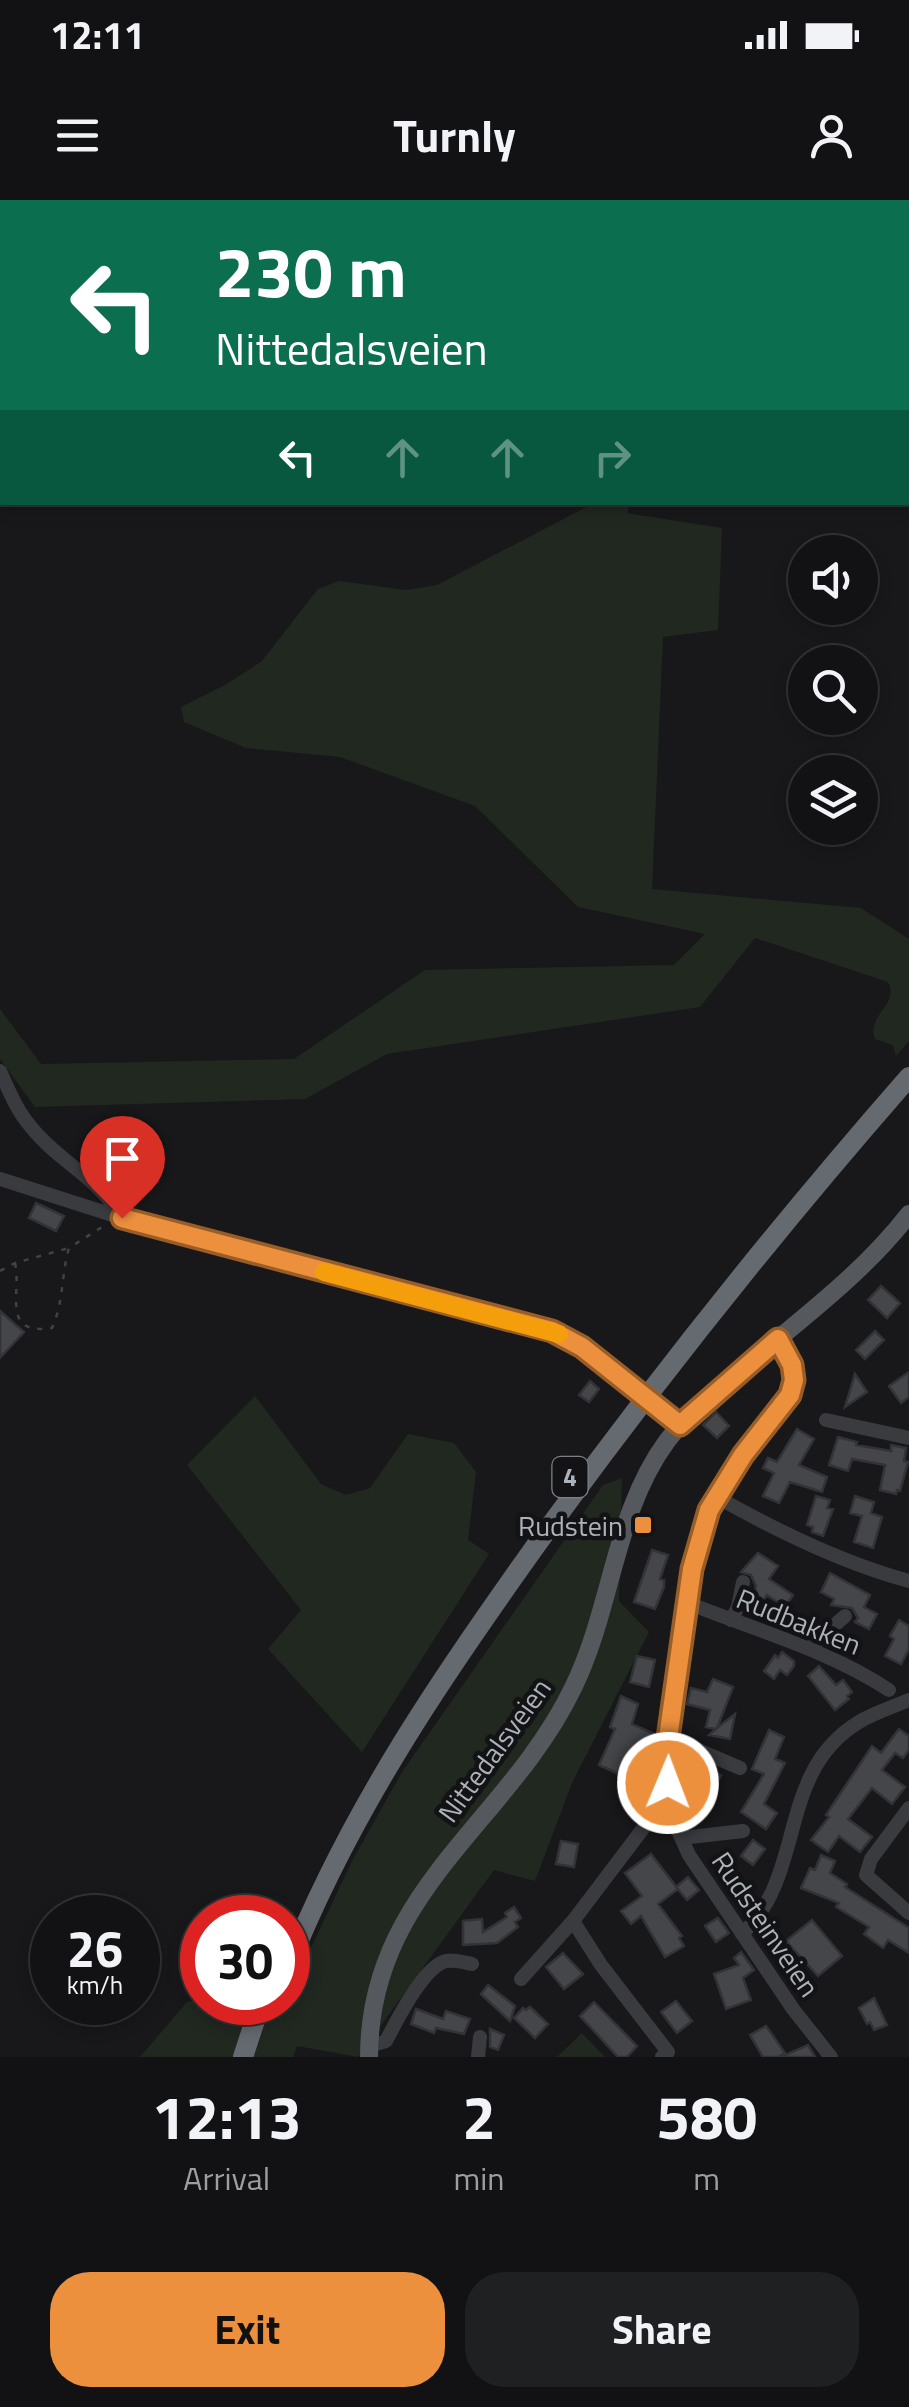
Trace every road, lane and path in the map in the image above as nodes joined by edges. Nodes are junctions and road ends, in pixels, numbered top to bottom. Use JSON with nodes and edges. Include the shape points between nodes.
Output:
{"nodes":[{"id":1,"x":909,"y":1058,"type":"edge"},
{"id":2,"x":0,"y":1071,"type":"edge"},
{"id":3,"x":909,"y":1077,"type":"edge"},
{"id":4,"x":0,"y":1179,"type":"edge"},
{"id":5,"x":122,"y":1218,"type":"junction"},
{"id":6,"x":906,"y":1225,"type":"edge"},
{"id":7,"x":70,"y":1248,"type":"junction"},
{"id":8,"x":15,"y":1263,"type":"junction"},
{"id":9,"x":0,"y":1271,"type":"edge"},
{"id":10,"x":778,"y":1339,"type":"junction"},
{"id":11,"x":826,"y":1420,"type":"dead end"},
{"id":12,"x":680,"y":1425,"type":"junction"},
{"id":13,"x":909,"y":1438,"type":"edge"},
{"id":14,"x":716,"y":1498,"type":"junction"},
{"id":15,"x":743,"y":1582,"type":"dead end"},
{"id":16,"x":909,"y":1582,"type":"edge"},
{"id":17,"x":688,"y":1603,"type":"junction"},
{"id":18,"x":844,"y":1616,"type":"dead end"},
{"id":19,"x":731,"y":1620,"type":"junction"},
{"id":20,"x":810,"y":1648,"type":"junction"},
{"id":21,"x":889,"y":1690,"type":"dead end"},
{"id":22,"x":907,"y":1704,"type":"edge"},
{"id":23,"x":668,"y":1738,"type":"junction"},
{"id":24,"x":740,"y":1768,"type":"dead end"},
{"id":25,"x":909,"y":1808,"type":"edge"},
{"id":26,"x":672,"y":1812,"type":"junction"},
{"id":27,"x":743,"y":1831,"type":"dead end"},
{"id":28,"x":681,"y":1838,"type":"junction"},
{"id":29,"x":306,"y":1895,"type":"edge"},
{"id":30,"x":909,"y":1913,"type":"edge"},
{"id":31,"x":310,"y":1919,"type":"edge"},
{"id":32,"x":573,"y":1921,"type":"junction"},
{"id":33,"x":742,"y":1934,"type":"junction"},
{"id":34,"x":472,"y":1964,"type":"dead end"},
{"id":35,"x":521,"y":1979,"type":"dead end"},
{"id":36,"x":253,"y":2025,"type":"edge"},
{"id":37,"x":266,"y":2025,"type":"edge"},
{"id":38,"x":480,"y":2037,"type":"dead end"},
{"id":39,"x":376,"y":2051,"type":"edge"},
{"id":40,"x":665,"y":2055,"type":"edge"},
{"id":41,"x":242,"y":2057,"type":"edge"},
{"id":42,"x":256,"y":2057,"type":"edge"},
{"id":43,"x":478,"y":2057,"type":"edge"},
{"id":44,"x":831,"y":2057,"type":"edge"}],
"edges":[{"from":1,"to":29,"type":"highway","number":"4","via":[[708,1298],[505,1567],[360,1786]]},
{"from":2,"to":5,"type":"street","via":[[31,1128],[102,1189]]},
{"from":3,"to":31,"type":"highway","number":"4","via":[[717,1307],[486,1616],[352,1826]]},
{"from":4,"to":5,"type":"street"},
{"from":5,"to":7,"type":"path"},
{"from":5,"to":12,"type":"street","via":[[566,1336]]},
{"from":6,"to":10,"type":"main road","name":"Nittedalsveien"},
{"from":7,"to":8,"type":"path"},
{"from":7,"to":8,"type":"path","via":[[52,1328],[22,1324],[14,1308]]},
{"from":8,"to":9,"type":"path"},
{"from":10,"to":12,"type":"main road","name":"Nittedalsveien"},
{"from":10,"to":14,"type":"street","name":"Rudsteinveien","via":[[792,1365],[790,1395]]},
{"from":11,"to":13,"type":"street"},
{"from":12,"to":39,"type":"main road","name":"Nittedalsveien","via":[[638,1495],[587,1656],[564,1704],[395,1936],[374,1995]]},
{"from":14,"to":16,"type":"street","via":[[795,1538]]},
{"from":14,"to":17,"type":"street","name":"Rudsteinveien"},
{"from":15,"to":19,"type":"street"},
{"from":17,"to":19,"type":"street","name":"Rudbakken"},
{"from":17,"to":23,"type":"street","name":"Rudsteinveien"},
{"from":18,"to":20,"type":"street"},
{"from":19,"to":20,"type":"street","name":"Rudbakken"},
{"from":20,"to":21,"type":"street","name":"Rudbakken"},
{"from":22,"to":33,"type":"street","via":[[859,1722],[812,1770],[772,1896]]},
{"from":23,"to":24,"type":"street"},
{"from":23,"to":26,"type":"street","name":"Rudsteinveien"},
{"from":25,"to":30,"type":"street","via":[[866,1874]]},
{"from":26,"to":28,"type":"street","name":"Rudsteinveien"},
{"from":26,"to":32,"type":"street","via":[[645,1826]]},
{"from":27,"to":28,"type":"street"},
{"from":28,"to":33,"type":"street","name":"Rudsteinveien"},
{"from":32,"to":35,"type":"street"},
{"from":32,"to":40,"type":"street"},
{"from":33,"to":44,"type":"street","name":"Rudsteinveien"},
{"from":34,"to":39,"type":"street","via":[[452,1960],[436,1966]]},
{"from":36,"to":41,"type":"highway"},
{"from":37,"to":42,"type":"highway"},
{"from":38,"to":43,"type":"street"}]}
